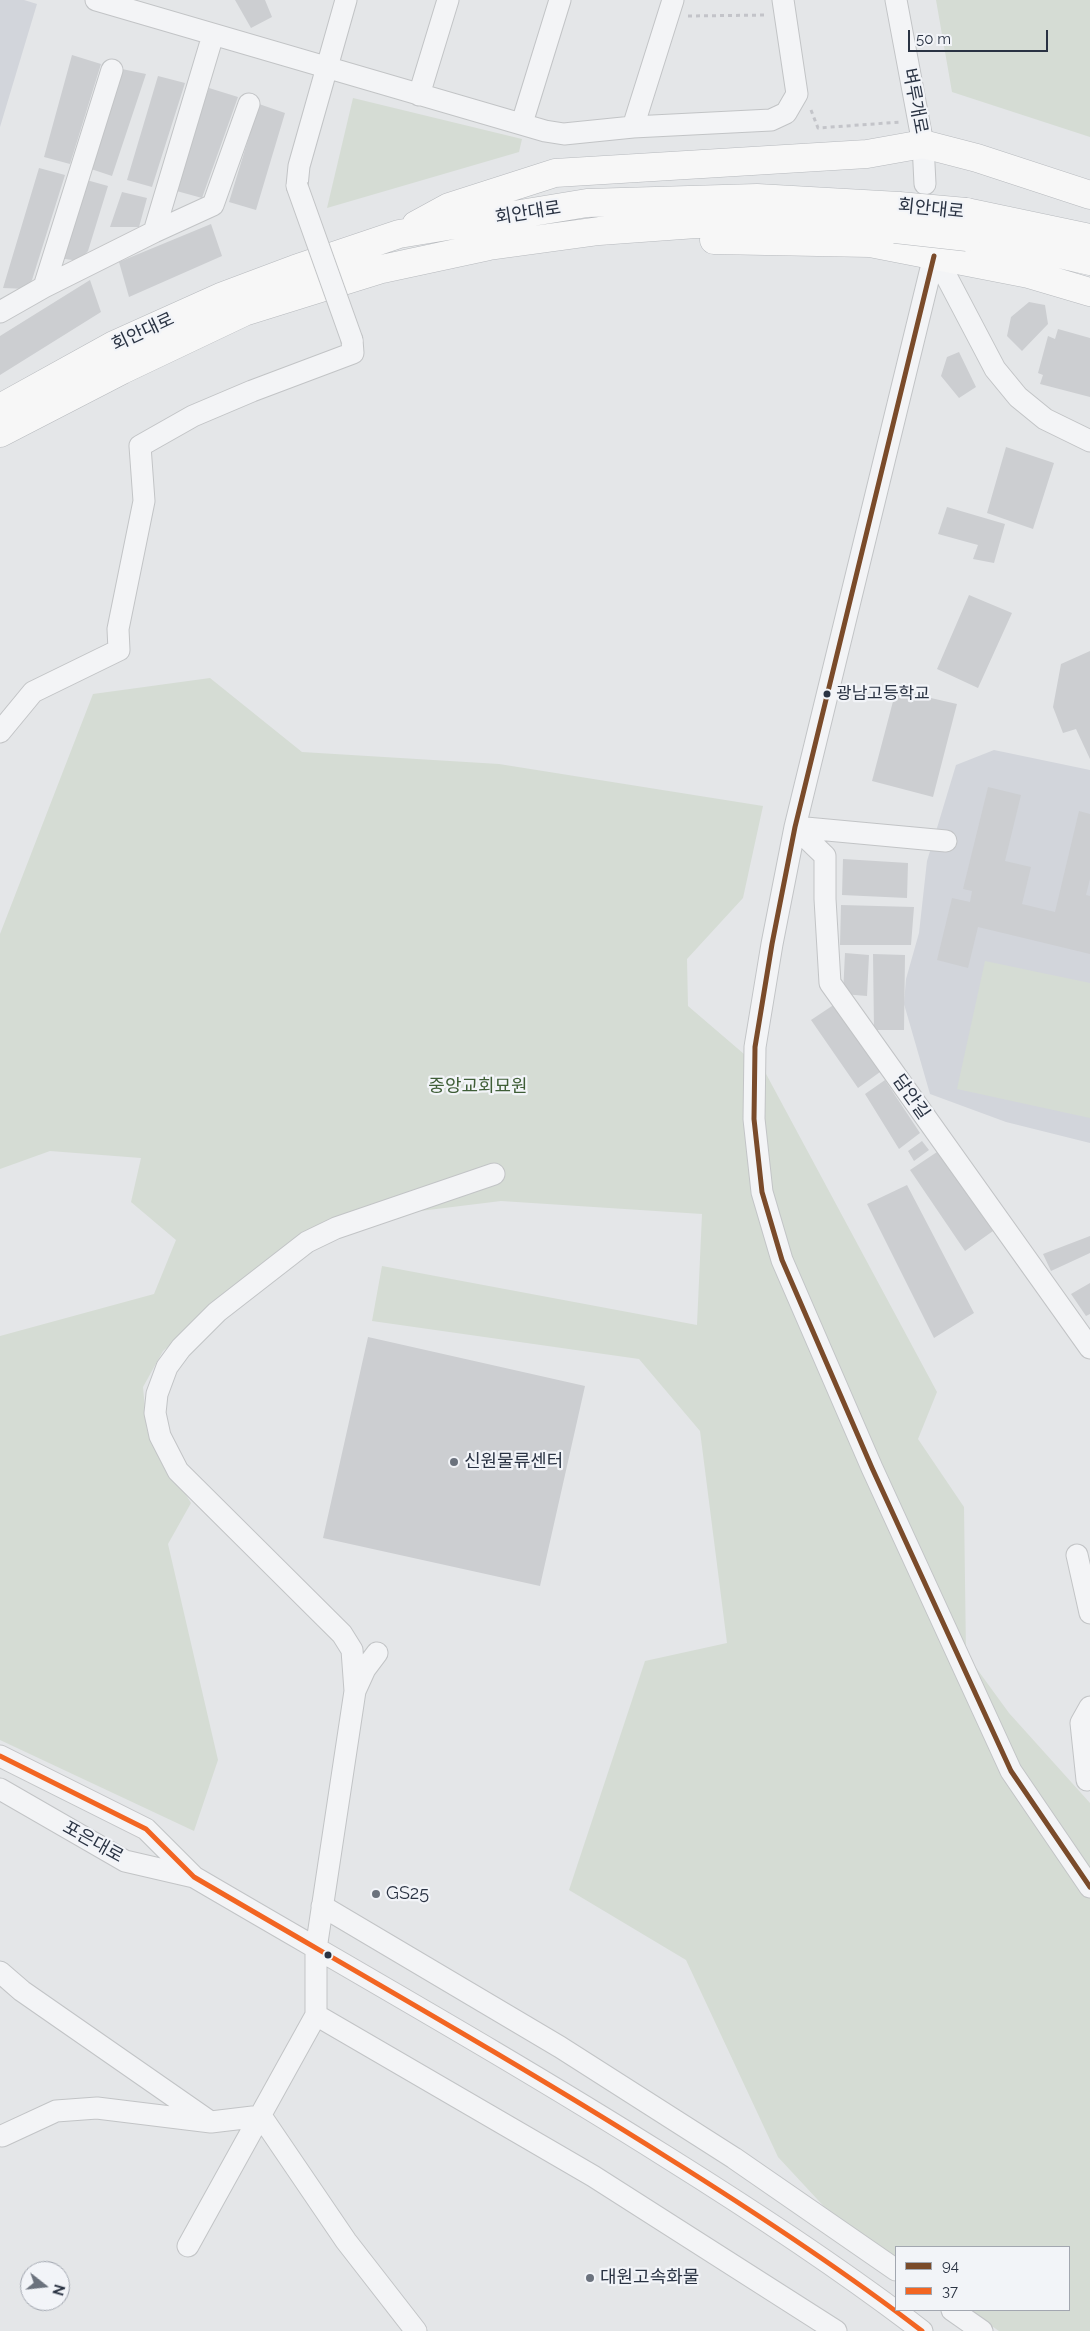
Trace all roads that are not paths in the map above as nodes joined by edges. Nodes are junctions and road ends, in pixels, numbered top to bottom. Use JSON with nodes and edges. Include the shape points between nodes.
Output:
{"nodes":[{"id":1,"x":96,"y":0,"type":"edge"},
{"id":2,"x":346,"y":0,"type":"edge"},
{"id":3,"x":448,"y":0,"type":"edge"},
{"id":4,"x":560,"y":0,"type":"edge"},
{"id":5,"x":896,"y":0,"type":"edge"},
{"id":6,"x":784,"y":7,"type":"edge"},
{"id":7,"x":670,"y":8,"type":"edge"},
{"id":8,"x":213,"y":35,"type":"junction"},
{"id":9,"x":326,"y":68,"type":"junction"},
{"id":10,"x":112,"y":70,"type":"dead end"},
{"id":11,"x":419,"y":95,"type":"junction"},
{"id":12,"x":249,"y":104,"type":"dead end"},
{"id":13,"x":522,"y":124,"type":"junction"},
{"id":14,"x":633,"y":127,"type":"junction"},
{"id":15,"x":921,"y":132,"type":"junction"},
{"id":16,"x":925,"y":184,"type":"dead end"},
{"id":17,"x":1090,"y":195,"type":"edge"},
{"id":18,"x":897,"y":217,"type":"junction"},
{"id":19,"x":967,"y":225,"type":"junction"},
{"id":20,"x":154,"y":232,"type":"junction"},
{"id":21,"x":399,"y":234,"type":"junction"},
{"id":22,"x":1090,"y":238,"type":"edge"},
{"id":23,"x":931,"y":248,"type":"junction"},
{"id":24,"x":1090,"y":261,"type":"edge"},
{"id":25,"x":382,"y":269,"type":"junction"},
{"id":26,"x":44,"y":287,"type":"junction"},
{"id":27,"x":1090,"y":292,"type":"edge"},
{"id":28,"x":0,"y":312,"type":"edge"},
{"id":29,"x":0,"y":408,"type":"edge"},
{"id":30,"x":0,"y":433,"type":"edge"},
{"id":31,"x":1090,"y":441,"type":"edge"},
{"id":32,"x":0,"y":732,"type":"edge"},
{"id":33,"x":796,"y":826,"type":"junction"},
{"id":34,"x":946,"y":841,"type":"dead end"},
{"id":35,"x":494,"y":1174,"type":"dead end"},
{"id":36,"x":1090,"y":1348,"type":"edge"},
{"id":37,"x":1077,"y":1555,"type":"dead end"},
{"id":38,"x":1090,"y":1613,"type":"edge"},
{"id":39,"x":378,"y":1653,"type":"dead end"},
{"id":40,"x":355,"y":1691,"type":"junction"},
{"id":41,"x":1090,"y":1707,"type":"edge"},
{"id":42,"x":0,"y":1756,"type":"edge"},
{"id":43,"x":1088,"y":1780,"type":"dead end"},
{"id":44,"x":0,"y":1789,"type":"edge"},
{"id":45,"x":194,"y":1877,"type":"junction"},
{"id":46,"x":1090,"y":1887,"type":"edge"},
{"id":47,"x":322,"y":1906,"type":"junction"},
{"id":48,"x":316,"y":1949,"type":"junction"},
{"id":49,"x":0,"y":1972,"type":"edge"},
{"id":50,"x":316,"y":2015,"type":"junction"},
{"id":51,"x":261,"y":2116,"type":"junction"},
{"id":52,"x":211,"y":2122,"type":"junction"},
{"id":53,"x":2,"y":2136,"type":"dead end"},
{"id":54,"x":188,"y":2246,"type":"dead end"},
{"id":55,"x":895,"y":2269,"type":"edge"},
{"id":56,"x":895,"y":2310,"type":"edge"},
{"id":57,"x":896,"y":2311,"type":"edge"},
{"id":58,"x":953,"y":2311,"type":"edge"},
{"id":59,"x":416,"y":2331,"type":"edge"},
{"id":60,"x":836,"y":2331,"type":"edge"},
{"id":61,"x":922,"y":2331,"type":"edge"},
{"id":62,"x":982,"y":2331,"type":"edge"}],
"edges":[{"from":1,"to":8,"type":"street"},
{"from":2,"to":9,"type":"street"},
{"from":3,"to":11,"type":"street"},
{"from":4,"to":13,"type":"street"},
{"from":5,"to":15,"type":"street","name":"벼루개로"},
{"from":6,"to":14,"type":"street","via":[[797,94],[786,113],[771,120]]},
{"from":7,"to":14,"type":"street"},
{"from":8,"to":9,"type":"street"},
{"from":8,"to":20,"type":"street"},
{"from":9,"to":11,"type":"street"},
{"from":9,"to":32,"type":"street","bridge":true,"via":[[299,166],[297,186],[352,340],[353,353],[193,416],[140,446],[144,501],[118,629],[119,650],[33,692]]},
{"from":10,"to":26,"type":"street"},
{"from":11,"to":13,"type":"street"},
{"from":12,"to":20,"type":"street","via":[[212,205]]},
{"from":13,"to":14,"type":"street","via":[[564,134]]},
{"from":15,"to":16,"type":"street","name":"벼루개로"},
{"from":15,"to":17,"type":"highway","via":[[977,158]]},
{"from":15,"to":21,"type":"highway","via":[[867,154],[555,173],[449,206]]},
{"from":18,"to":19,"type":"highway","bridge":true},
{"from":18,"to":21,"type":"highway","name":"회안대로","via":[[757,198],[587,203]]},
{"from":18,"to":25,"type":"highway","name":"회안대로","via":[[608,230],[489,246]]},
{"from":19,"to":22,"type":"highway","name":"회안대로"},
{"from":19,"to":24,"type":"highway","name":"회안대로","via":[[1043,250]]},
{"from":20,"to":26,"type":"street"},
{"from":21,"to":29,"type":"highway","name":"회안대로","via":[[223,296],[114,345]]},
{"from":23,"to":25,"type":"highway","via":[[870,243],[653,239],[481,264]]},
{"from":23,"to":27,"type":"highway"},
{"from":23,"to":31,"type":"street","via":[[995,369],[1012,390],[1045,420]]},
{"from":23,"to":33,"type":"street"},
{"from":25,"to":30,"type":"highway","name":"회안대로","via":[[244,312]]},
{"from":26,"to":28,"type":"street"},
{"from":33,"to":34,"type":"street"},
{"from":33,"to":36,"type":"street","name":"담안길","via":[[825,856],[830,983]]},
{"from":33,"to":46,"type":"street","via":[[755,1047],[754,1119],[762,1192],[782,1260],[872,1468],[1011,1771]]},
{"from":35,"to":40,"type":"street","via":[[336,1228],[307,1242],[218,1312],[181,1348],[167,1367],[157,1394],[155,1413],[160,1436],[178,1471],[342,1634],[352,1650]]},
{"from":37,"to":38,"type":"street"},
{"from":39,"to":40,"type":"street","via":[[365,1669]]},
{"from":40,"to":47,"type":"street"},
{"from":41,"to":43,"type":"street","via":[[1081,1723]]},
{"from":42,"to":45,"type":"street","name":"포은대로","via":[[146,1828]]},
{"from":44,"to":45,"type":"street","name":"포은대로","via":[[125,1862]]},
{"from":45,"to":48,"type":"street","name":"포은대로"},
{"from":47,"to":48,"type":"street"},
{"from":47,"to":55,"type":"street","via":[[576,2058],[742,2164]]},
{"from":48,"to":50,"type":"street"},
{"from":48,"to":56,"type":"street","name":"포은대로","via":[[583,2105],[739,2203]]},
{"from":49,"to":52,"type":"street","via":[[22,1991]]},
{"from":50,"to":51,"type":"street"},
{"from":50,"to":60,"type":"street","via":[[593,2176]]},
{"from":51,"to":52,"type":"street"},
{"from":51,"to":54,"type":"street"},
{"from":51,"to":59,"type":"street","via":[[346,2241]]},
{"from":52,"to":53,"type":"street","via":[[97,2108],[56,2112]]},
{"from":57,"to":61,"type":"street","name":"포은대로"},
{"from":58,"to":62,"type":"street"}]}
